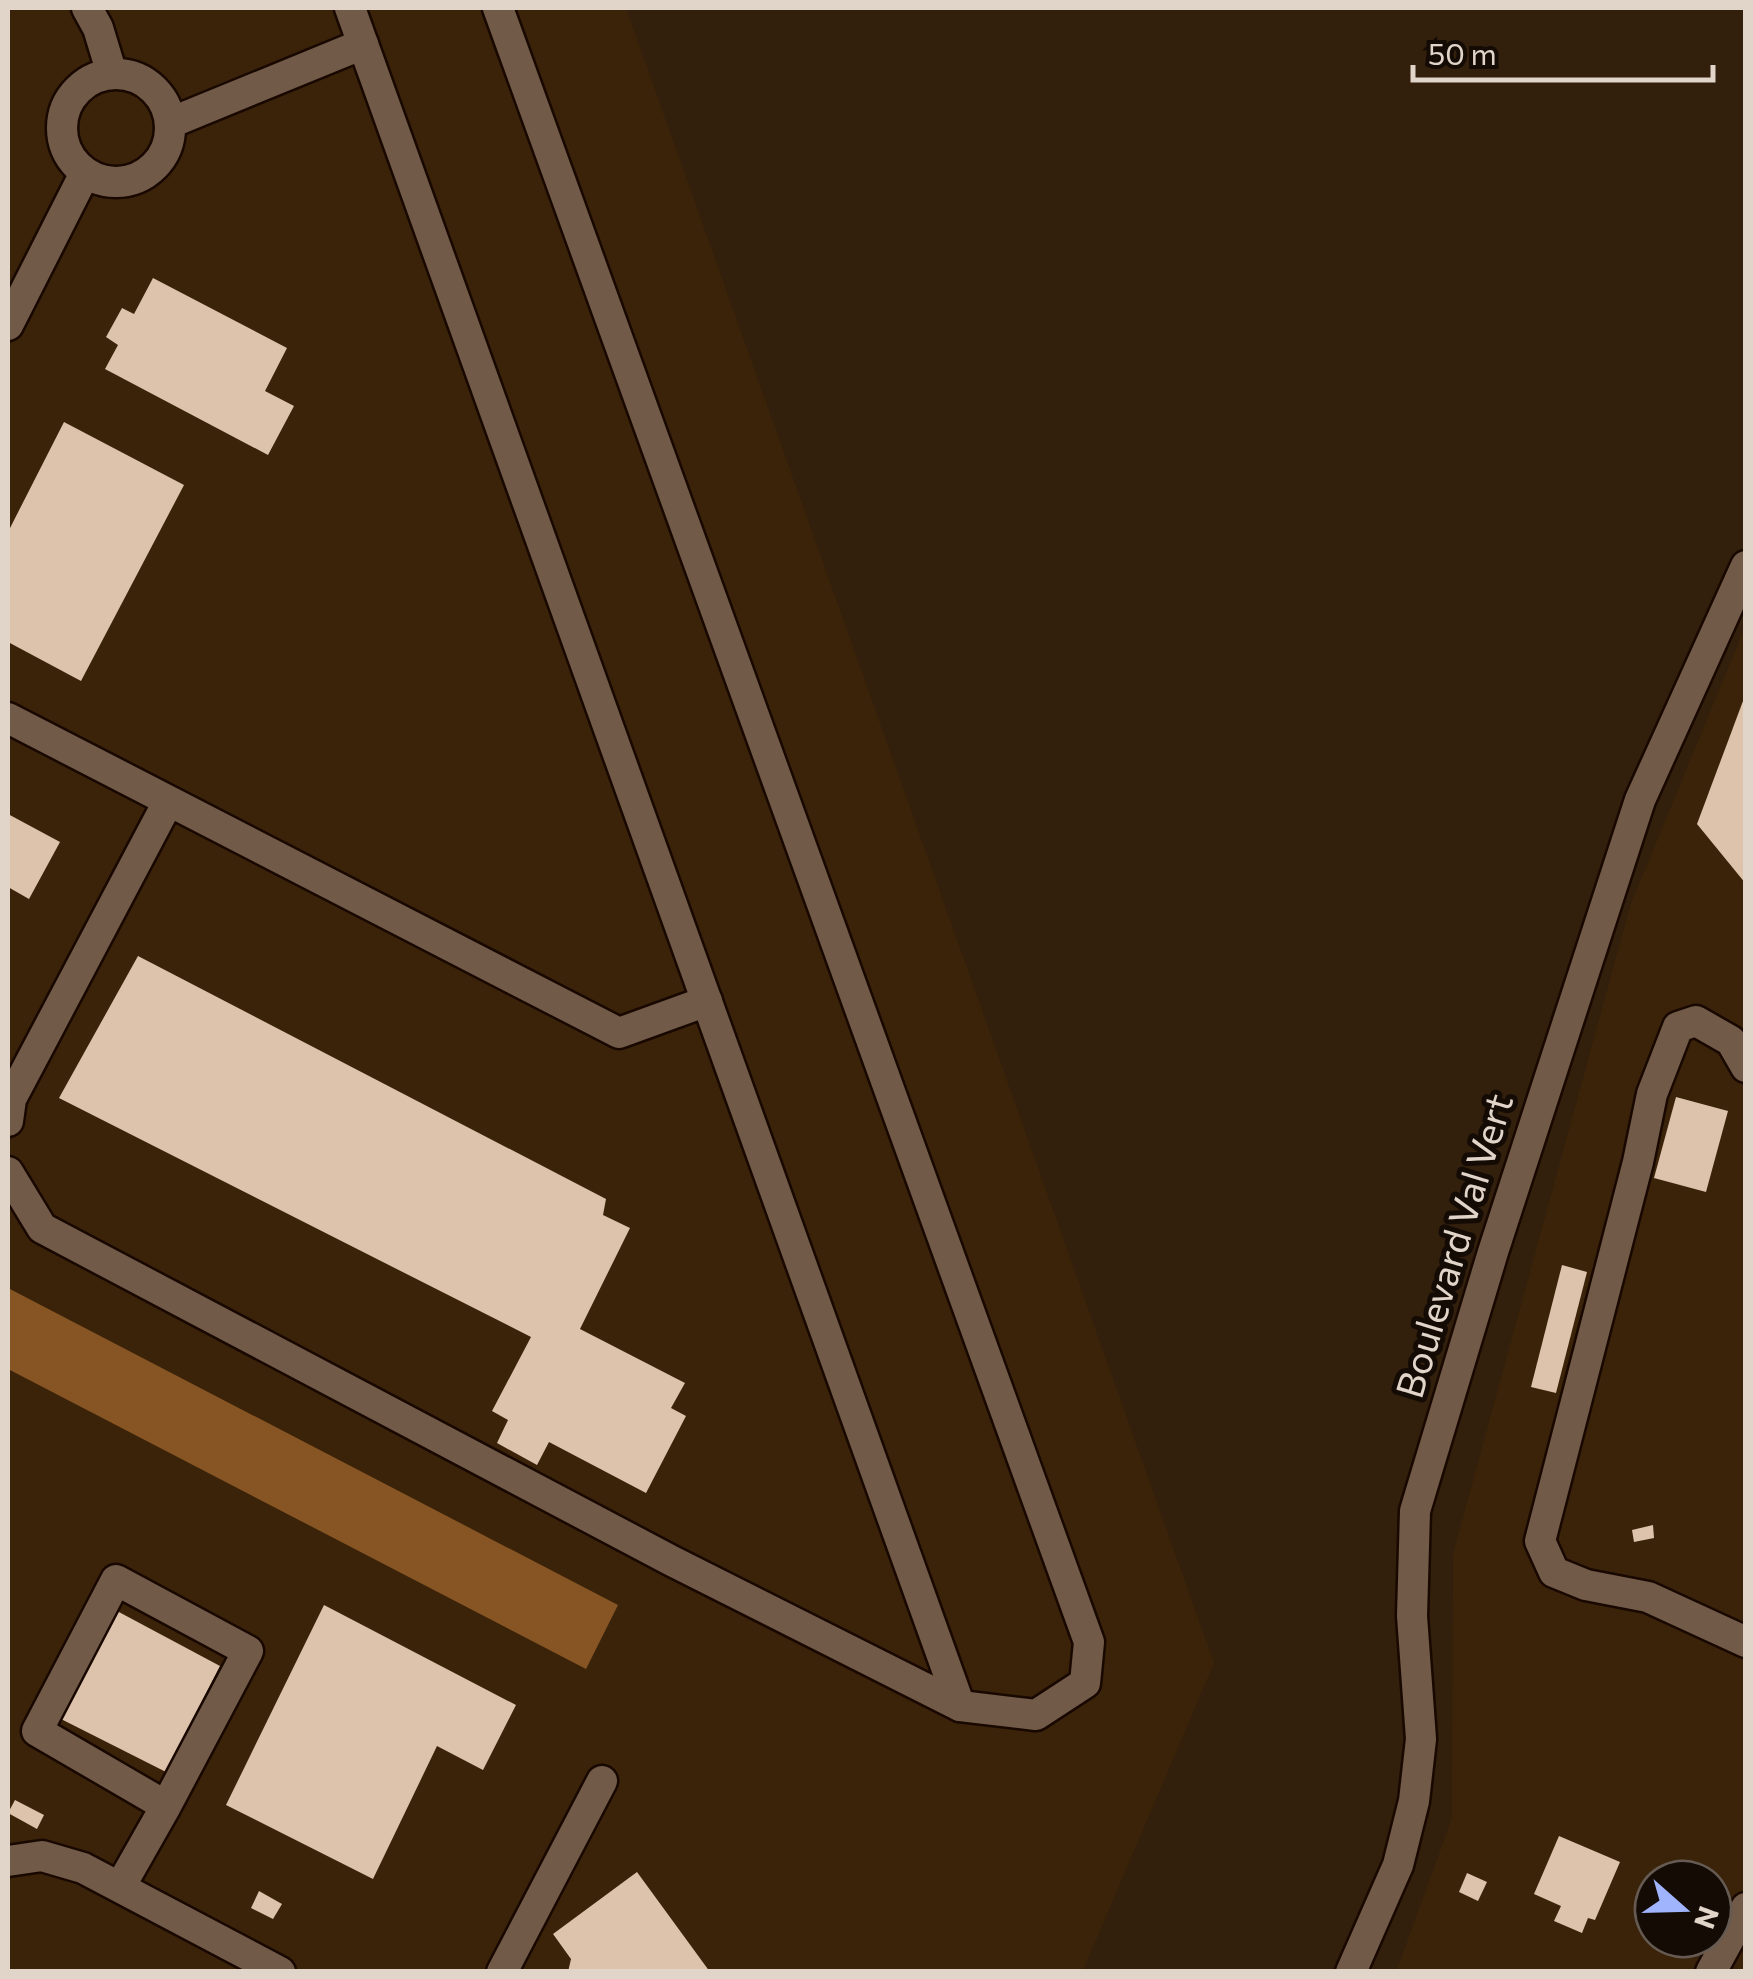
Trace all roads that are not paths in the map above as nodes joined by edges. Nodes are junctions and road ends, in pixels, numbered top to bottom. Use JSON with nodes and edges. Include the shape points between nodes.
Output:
{"nodes":[{"id":1,"x":87,"y":8,"type":"edge"},
{"id":2,"x":350,"y":8,"type":"edge"},
{"id":3,"x":498,"y":8,"type":"edge"},
{"id":4,"x":363,"y":44,"type":"junction"},
{"id":5,"x":112,"y":74,"type":"junction"},
{"id":6,"x":170,"y":123,"type":"junction"},
{"id":7,"x":85,"y":173,"type":"junction"},
{"id":8,"x":8,"y":325,"type":"edge"},
{"id":9,"x":1746,"y":566,"type":"edge"},
{"id":10,"x":8,"y":718,"type":"edge"},
{"id":11,"x":168,"y":802,"type":"junction"},
{"id":12,"x":707,"y":1001,"type":"junction"},
{"id":13,"x":1746,"y":1067,"type":"edge"},
{"id":14,"x":8,"y":1121,"type":"edge"},
{"id":15,"x":8,"y":1172,"type":"edge"},
{"id":16,"x":1746,"y":1642,"type":"edge"},
{"id":17,"x":960,"y":1706,"type":"junction"},
{"id":18,"x":602,"y":1780,"type":"dead end"},
{"id":19,"x":166,"y":1806,"type":"junction"},
{"id":20,"x":8,"y":1861,"type":"edge"},
{"id":21,"x":120,"y":1888,"type":"junction"},
{"id":22,"x":1746,"y":1908,"type":"edge"},
{"id":23,"x":280,"y":1972,"type":"edge"},
{"id":24,"x":502,"y":1972,"type":"edge"},
{"id":25,"x":1350,"y":1972,"type":"edge"},
{"id":26,"x":1711,"y":1972,"type":"edge"}],
"edges":[{"from":1,"to":5,"type":"street"},
{"from":2,"to":4,"type":"street"},
{"from":3,"to":17,"type":"street","via":[[1089,1642],[1085,1684],[1036,1715]]},
{"from":4,"to":6,"type":"street"},
{"from":4,"to":12,"type":"street"},
{"from":5,"to":6,"type":"street","via":[[157,93]]},
{"from":5,"to":7,"type":"street","via":[[82,86],[64,114],[65,147]]},
{"from":6,"to":7,"type":"street","via":[[162,157],[136,178],[118,182]]},
{"from":7,"to":8,"type":"street"},
{"from":9,"to":25,"type":"street","name":"Boulevard Val Vert","via":[[1640,800],[1415,1511],[1412,1616],[1421,1739],[1414,1801],[1398,1865]]},
{"from":10,"to":11,"type":"street"},
{"from":11,"to":12,"type":"street","via":[[619,1033]]},
{"from":11,"to":14,"type":"street","via":[[10,1098]]},
{"from":12,"to":17,"type":"street"},
{"from":13,"to":16,"type":"street","via":[[1732,1042],[1696,1021],[1678,1027],[1652,1094],[1540,1541],[1554,1572],[1648,1597]]},
{"from":15,"to":17,"type":"street","via":[[42,1228]]},
{"from":18,"to":24,"type":"street"},
{"from":19,"to":19,"type":"street","via":[[37,1731],[116,1580],[248,1652]]},
{"from":19,"to":21,"type":"street"},
{"from":20,"to":21,"type":"street","via":[[42,1856]]},
{"from":21,"to":23,"type":"street"},
{"from":22,"to":26,"type":"street"}]}
